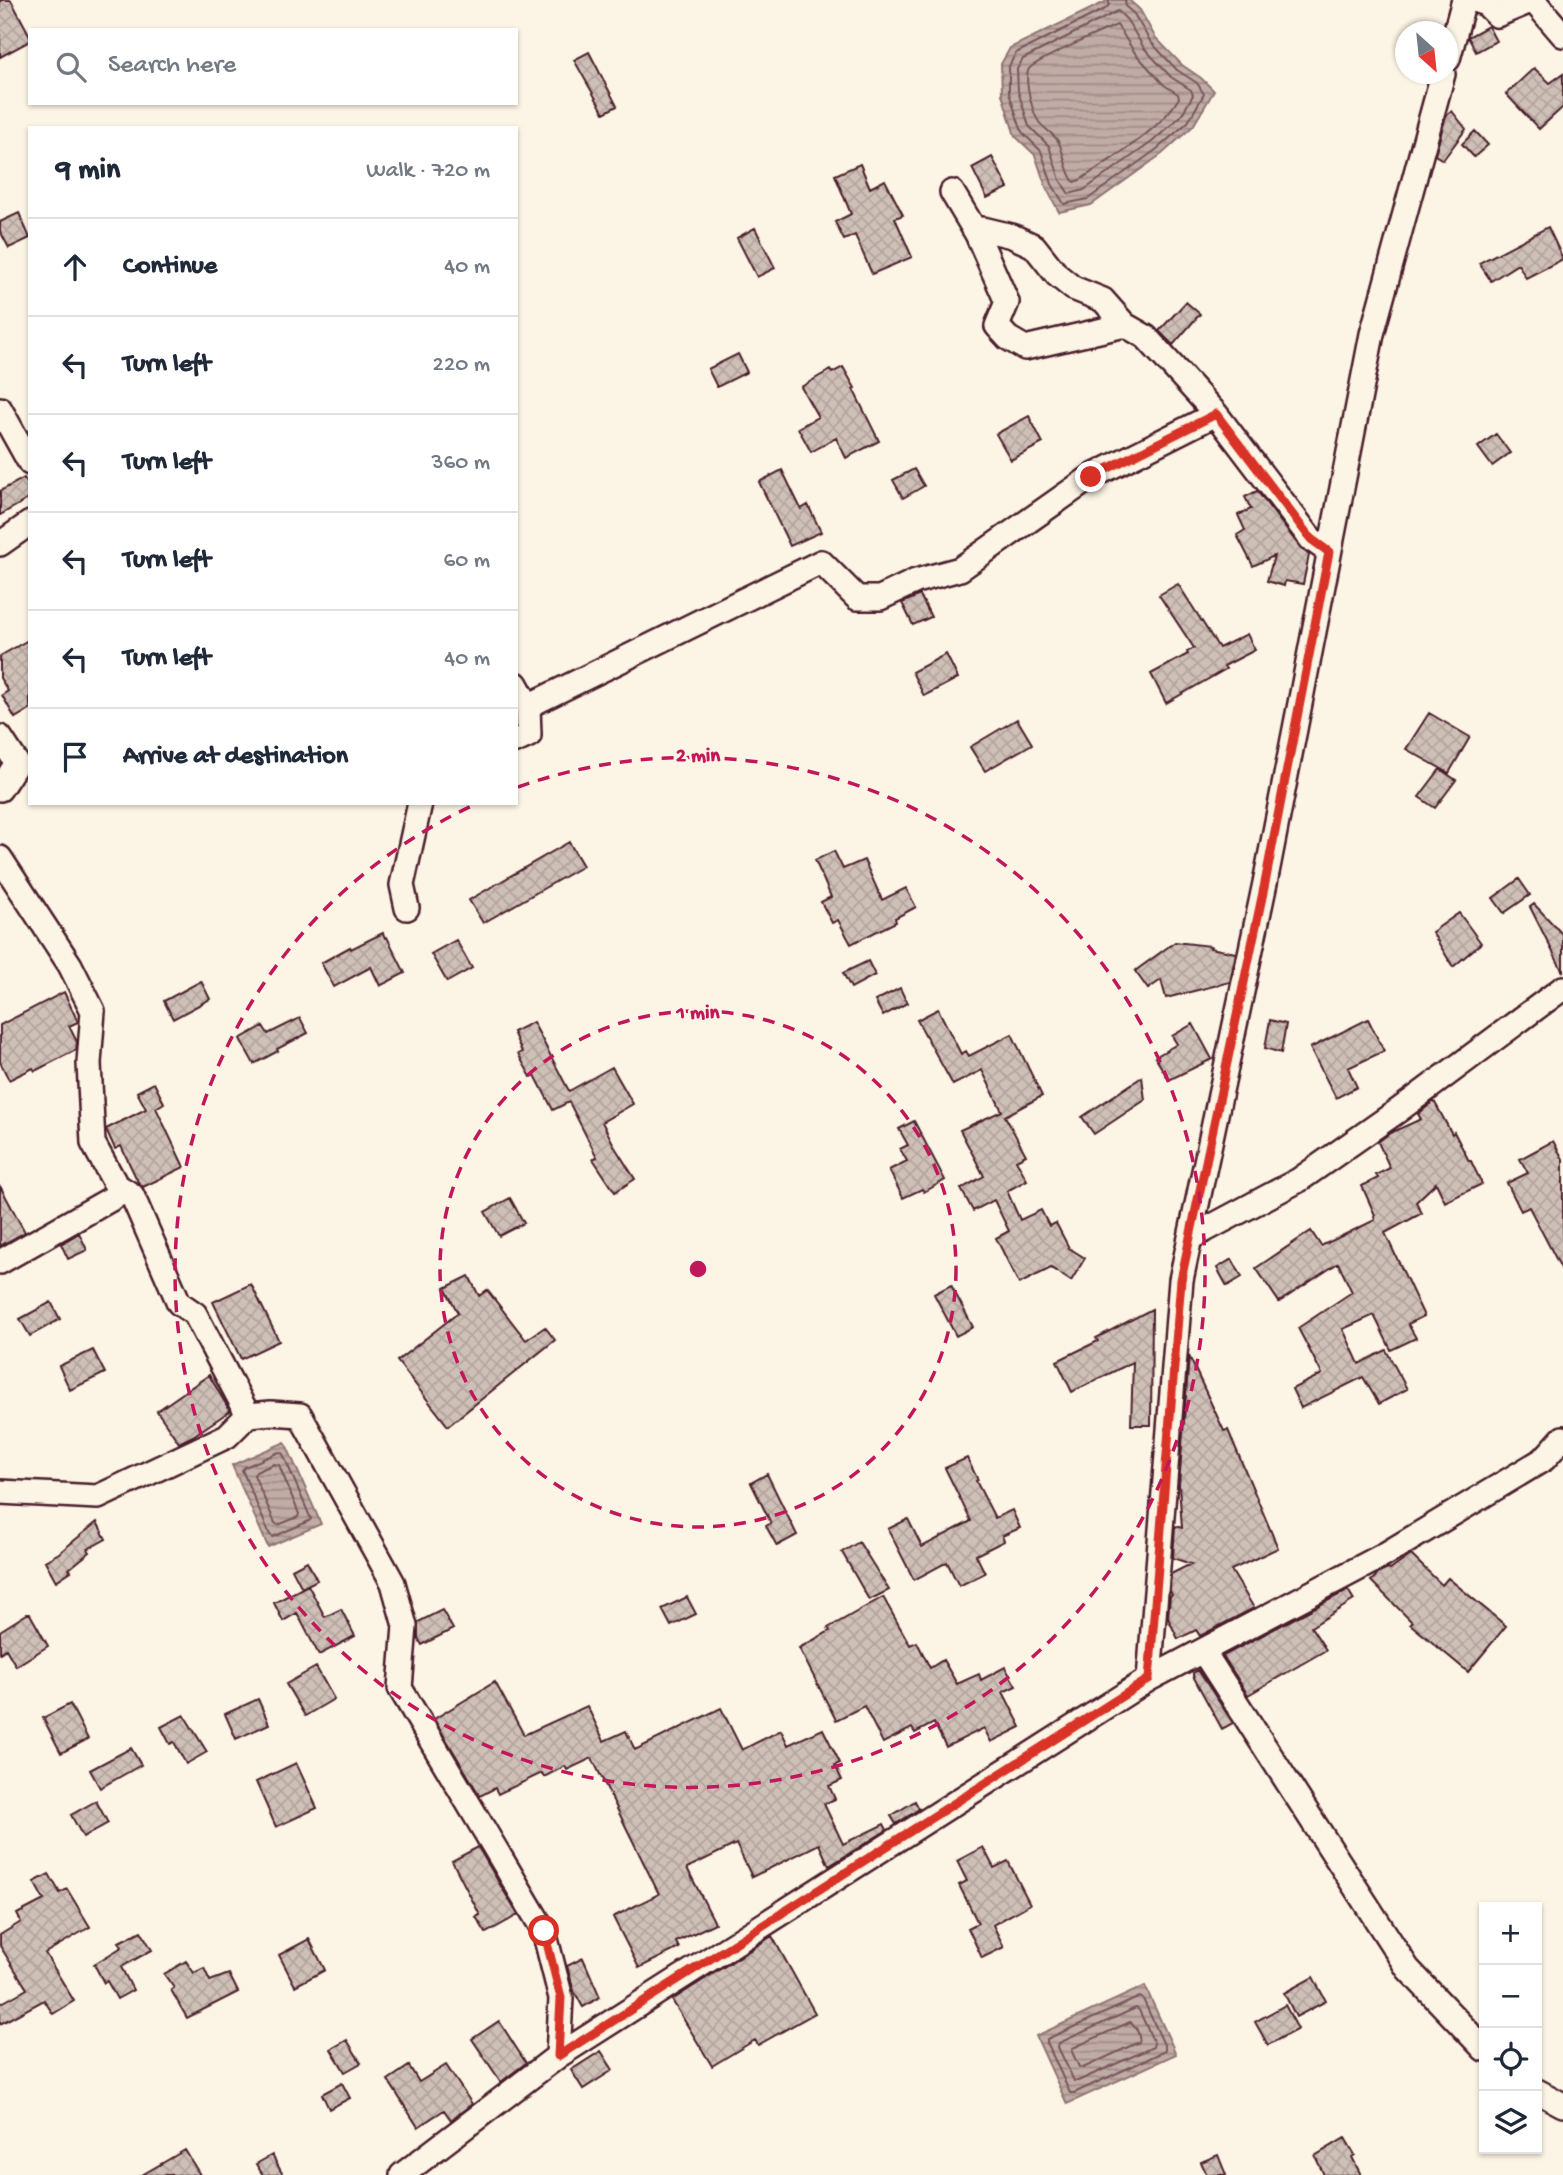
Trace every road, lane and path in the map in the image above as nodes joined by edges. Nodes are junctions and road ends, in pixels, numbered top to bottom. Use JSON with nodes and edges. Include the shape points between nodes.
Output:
{"nodes":[{"id":1,"x":1464,"y":0,"type":"edge"},
{"id":2,"x":1474,"y":0,"type":"edge"},
{"id":3,"x":1458,"y":21,"type":"edge"},
{"id":4,"x":1563,"y":34,"type":"edge"},
{"id":5,"x":1440,"y":84,"type":"edge"},
{"id":6,"x":952,"y":192,"type":"dead end"},
{"id":7,"x":976,"y":234,"type":"junction"},
{"id":8,"x":1125,"y":326,"type":"junction"},
{"id":9,"x":0,"y":409,"type":"edge"},
{"id":10,"x":1216,"y":414,"type":"junction"},
{"id":11,"x":28,"y":459,"type":"edge"},
{"id":12,"x":28,"y":524,"type":"edge"},
{"id":13,"x":0,"y":544,"type":"edge"},
{"id":14,"x":1329,"y":552,"type":"junction"},
{"id":15,"x":518,"y":688,"type":"edge"},
{"id":16,"x":528,"y":706,"type":"junction"},
{"id":17,"x":0,"y":737,"type":"edge"},
{"id":18,"x":518,"y":740,"type":"edge"},
{"id":19,"x":0,"y":789,"type":"edge"},
{"id":20,"x":420,"y":805,"type":"edge"},
{"id":21,"x":0,"y":859,"type":"edge"},
{"id":22,"x":407,"y":908,"type":"dead end"},
{"id":23,"x":1563,"y":988,"type":"edge"},
{"id":24,"x":125,"y":1191,"type":"junction"},
{"id":25,"x":1189,"y":1238,"type":"junction"},
{"id":26,"x":0,"y":1262,"type":"edge"},
{"id":27,"x":248,"y":1415,"type":"junction"},
{"id":28,"x":1563,"y":1438,"type":"edge"},
{"id":29,"x":0,"y":1492,"type":"edge"},
{"id":30,"x":1203,"y":1651,"type":"junction"},
{"id":31,"x":1149,"y":1679,"type":"junction"},
{"id":32,"x":1479,"y":2044,"type":"edge"},
{"id":33,"x":558,"y":2056,"type":"junction"},
{"id":34,"x":1542,"y":2094,"type":"edge"},
{"id":35,"x":1563,"y":2105,"type":"edge"},
{"id":36,"x":402,"y":2175,"type":"edge"}],
"edges":[{"from":1,"to":3,"type":"street"},
{"from":2,"to":4,"type":"street","via":[[1497,15],[1533,0]]},
{"from":5,"to":14,"type":"street","via":[[1372,334]]},
{"from":6,"to":7,"type":"street"},
{"from":7,"to":8,"type":"street","via":[[983,229],[1034,246],[1057,275],[1073,288],[1103,300]]},
{"from":7,"to":8,"type":"street","via":[[1007,302],[998,326],[1008,338],[1025,348]]},
{"from":8,"to":10,"type":"street","via":[[1146,337]]},
{"from":9,"to":11,"type":"street"},
{"from":10,"to":14,"type":"street","via":[[1311,539]]},
{"from":10,"to":16,"type":"street","via":[[1091,477],[960,569],[916,581],[880,598],[857,598],[821,562]]},
{"from":12,"to":13,"type":"street"},
{"from":14,"to":25,"type":"street"},
{"from":15,"to":16,"type":"street"},
{"from":16,"to":18,"type":"street","via":[[529,736]]},
{"from":17,"to":19,"type":"street","via":[[17,763]]},
{"from":20,"to":22,"type":"street","via":[[402,885]]},
{"from":21,"to":24,"type":"street","via":[[70,965],[93,1011],[89,1063],[93,1143],[116,1185]]},
{"from":23,"to":25,"type":"street","via":[[1299,1180]]},
{"from":24,"to":26,"type":"street"},
{"from":24,"to":27,"type":"street","via":[[132,1195],[179,1303],[195,1314]]},
{"from":25,"to":31,"type":"street","via":[[1181,1280]]},
{"from":27,"to":29,"type":"street","via":[[227,1436],[98,1497]]},
{"from":27,"to":33,"type":"street","via":[[300,1415],[393,1583],[405,1626],[400,1688],[544,1931],[561,1998]]},
{"from":28,"to":30,"type":"street","via":[[1544,1459],[1395,1548]]},
{"from":30,"to":31,"type":"street"},
{"from":30,"to":32,"type":"street","via":[[1408,1969]]},
{"from":31,"to":33,"type":"street"},
{"from":33,"to":36,"type":"street"},
{"from":34,"to":35,"type":"street"}]}
